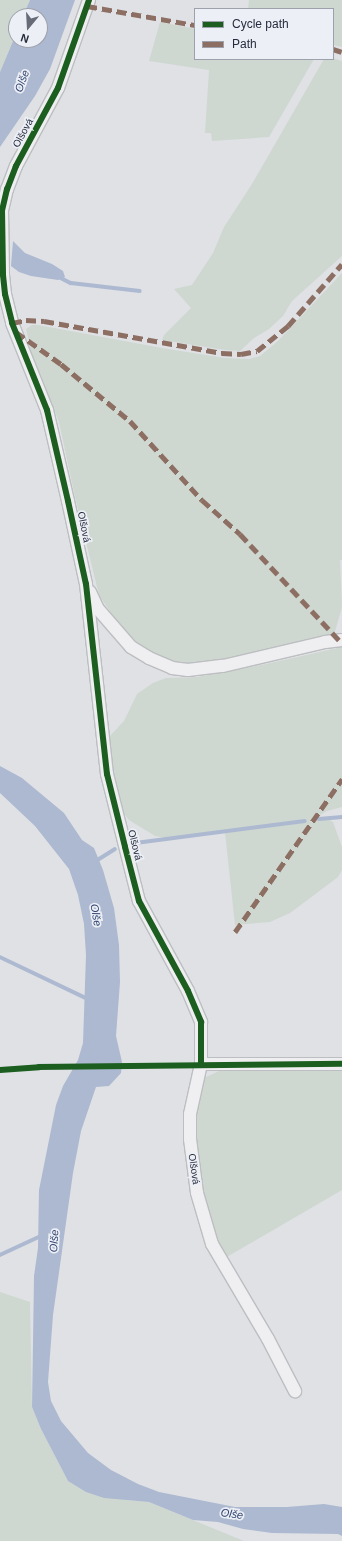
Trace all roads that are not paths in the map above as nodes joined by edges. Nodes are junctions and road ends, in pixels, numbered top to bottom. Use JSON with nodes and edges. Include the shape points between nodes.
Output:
{"nodes":[{"id":1,"x":89,"y":0,"type":"edge"},
{"id":2,"x":86,"y":584,"type":"junction"},
{"id":3,"x":342,"y":640,"type":"edge"},
{"id":4,"x":201,"y":1064,"type":"junction"},
{"id":5,"x":342,"y":1064,"type":"edge"},
{"id":6,"x":295,"y":1391,"type":"dead end"}],
"edges":[{"from":1,"to":2,"type":"street","name":"Olšová","via":[[58,88],[16,166],[2,210],[5,294],[12,323],[47,410]]},
{"from":2,"to":3,"type":"street","name":"Olšová","via":[[98,609],[131,647],[172,668],[188,670],[223,666]]},
{"from":2,"to":4,"type":"street","name":"Olšová","via":[[107,774],[139,901],[202,1022]]},
{"from":4,"to":5,"type":"street"},
{"from":4,"to":6,"type":"street","name":"Olšová","via":[[190,1114],[197,1193],[212,1244],[268,1339]]}]}
